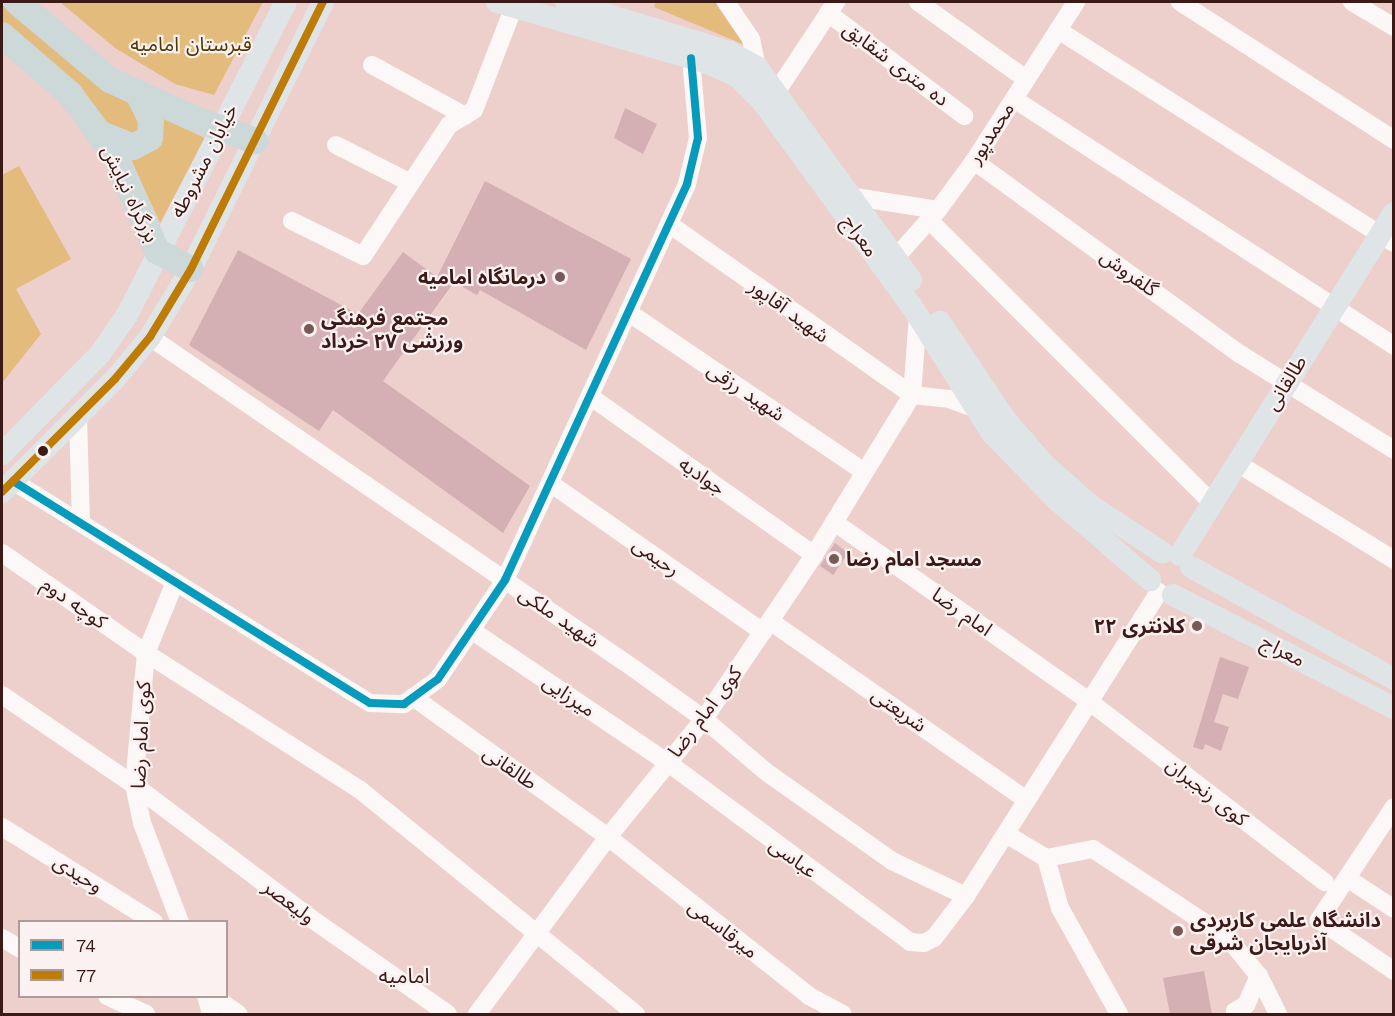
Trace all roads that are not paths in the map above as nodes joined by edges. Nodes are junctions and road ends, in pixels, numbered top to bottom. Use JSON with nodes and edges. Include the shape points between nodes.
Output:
{"nodes":[{"id":1,"x":17,"y":2,"type":"edge"},
{"id":2,"x":286,"y":2,"type":"edge"},
{"id":3,"x":323,"y":2,"type":"edge"},
{"id":4,"x":566,"y":2,"type":"edge"},
{"id":5,"x":726,"y":2,"type":"edge"},
{"id":6,"x":918,"y":2,"type":"edge"},
{"id":7,"x":1076,"y":2,"type":"edge"},
{"id":8,"x":1180,"y":2,"type":"edge"},
{"id":9,"x":1352,"y":2,"type":"edge"},
{"id":10,"x":505,"y":5,"type":"edge"},
{"id":11,"x":832,"y":7,"type":"edge"},
{"id":12,"x":1394,"y":27,"type":"edge"},
{"id":13,"x":1058,"y":30,"type":"junction"},
{"id":14,"x":2,"y":35,"type":"edge"},
{"id":15,"x":691,"y":58,"type":"junction"},
{"id":16,"x":372,"y":65,"type":"dead end"},
{"id":17,"x":757,"y":67,"type":"junction"},
{"id":18,"x":1026,"y":79,"type":"junction"},
{"id":19,"x":777,"y":91,"type":"junction"},
{"id":20,"x":139,"y":95,"type":"junction"},
{"id":21,"x":1014,"y":99,"type":"junction"},
{"id":22,"x":465,"y":116,"type":"junction"},
{"id":23,"x":964,"y":116,"type":"dead end"},
{"id":24,"x":220,"y":130,"type":"junction"},
{"id":25,"x":99,"y":133,"type":"junction"},
{"id":26,"x":1394,"y":140,"type":"edge"},
{"id":27,"x":255,"y":141,"type":"junction"},
{"id":28,"x":336,"y":145,"type":"dead end"},
{"id":29,"x":974,"y":161,"type":"junction"},
{"id":30,"x":411,"y":183,"type":"junction"},
{"id":31,"x":855,"y":197,"type":"junction"},
{"id":32,"x":1394,"y":213,"type":"edge"},
{"id":33,"x":934,"y":215,"type":"junction"},
{"id":34,"x":292,"y":221,"type":"dead end"},
{"id":35,"x":669,"y":224,"type":"junction"},
{"id":36,"x":1387,"y":239,"type":"edge"},
{"id":37,"x":157,"y":251,"type":"junction"},
{"id":38,"x":896,"y":257,"type":"junction"},
{"id":39,"x":190,"y":269,"type":"junction"},
{"id":40,"x":1333,"y":308,"type":"junction"},
{"id":41,"x":628,"y":312,"type":"junction"},
{"id":42,"x":918,"y":315,"type":"junction"},
{"id":43,"x":150,"y":338,"type":"junction"},
{"id":44,"x":1394,"y":346,"type":"edge"},
{"id":45,"x":1286,"y":383,"type":"junction"},
{"id":46,"x":912,"y":395,"type":"junction"},
{"id":47,"x":591,"y":397,"type":"junction"},
{"id":48,"x":976,"y":408,"type":"junction"},
{"id":49,"x":78,"y":416,"type":"junction"},
{"id":50,"x":1394,"y":450,"type":"edge"},
{"id":51,"x":2,"y":454,"type":"edge"},
{"id":52,"x":1237,"y":463,"type":"junction"},
{"id":53,"x":864,"y":472,"type":"junction"},
{"id":54,"x":550,"y":483,"type":"junction"},
{"id":55,"x":7,"y":486,"type":"edge"},
{"id":56,"x":1212,"y":503,"type":"junction"},
{"id":57,"x":834,"y":522,"type":"junction"},
{"id":58,"x":81,"y":523,"type":"junction"},
{"id":59,"x":2,"y":554,"type":"edge"},
{"id":60,"x":814,"y":555,"type":"junction"},
{"id":61,"x":1178,"y":558,"type":"junction"},
{"id":62,"x":1394,"y":560,"type":"edge"},
{"id":63,"x":505,"y":580,"type":"junction"},
{"id":64,"x":176,"y":582,"type":"junction"},
{"id":65,"x":1160,"y":589,"type":"junction"},
{"id":66,"x":766,"y":626,"type":"junction"},
{"id":67,"x":471,"y":630,"type":"junction"},
{"id":68,"x":146,"y":653,"type":"junction"},
{"id":69,"x":1394,"y":679,"type":"edge"},
{"id":70,"x":2,"y":695,"type":"edge"},
{"id":71,"x":413,"y":697,"type":"junction"},
{"id":72,"x":1090,"y":702,"type":"junction"},
{"id":73,"x":1394,"y":708,"type":"edge"},
{"id":74,"x":704,"y":719,"type":"junction"},
{"id":75,"x":667,"y":762,"type":"junction"},
{"id":76,"x":134,"y":784,"type":"junction"},
{"id":77,"x":1027,"y":800,"type":"junction"},
{"id":78,"x":1393,"y":811,"type":"edge"},
{"id":79,"x":2,"y":827,"type":"edge"},
{"id":80,"x":1006,"y":834,"type":"junction"},
{"id":81,"x":608,"y":837,"type":"junction"},
{"id":82,"x":1046,"y":858,"type":"junction"},
{"id":83,"x":1347,"y":878,"type":"junction"},
{"id":84,"x":1325,"y":882,"type":"dead end"},
{"id":85,"x":966,"y":896,"type":"junction"},
{"id":86,"x":1394,"y":909,"type":"edge"},
{"id":87,"x":152,"y":920,"type":"edge"},
{"id":88,"x":180,"y":920,"type":"edge"},
{"id":89,"x":536,"y":935,"type":"junction"},
{"id":90,"x":2,"y":938,"type":"edge"},
{"id":91,"x":18,"y":948,"type":"edge"},
{"id":92,"x":1394,"y":971,"type":"edge"},
{"id":93,"x":1259,"y":976,"type":"junction"},
{"id":94,"x":111,"y":998,"type":"edge"},
{"id":95,"x":207,"y":998,"type":"edge"},
{"id":96,"x":215,"y":998,"type":"edge"},
{"id":97,"x":146,"y":1014,"type":"edge"},
{"id":98,"x":211,"y":1014,"type":"edge"},
{"id":99,"x":239,"y":1014,"type":"edge"},
{"id":100,"x":448,"y":1014,"type":"edge"},
{"id":101,"x":477,"y":1014,"type":"edge"},
{"id":102,"x":636,"y":1014,"type":"edge"},
{"id":103,"x":843,"y":1014,"type":"edge"},
{"id":104,"x":1119,"y":1014,"type":"edge"},
{"id":105,"x":1238,"y":1014,"type":"edge"},
{"id":106,"x":1278,"y":1014,"type":"edge"}],
"edges":[{"from":1,"to":20,"type":"highway","via":[[110,80]]},
{"from":2,"to":24,"type":"main road","name":"خیابان مشروطه"},
{"from":3,"to":27,"type":"main road","name":"خیابان مشروطه"},
{"from":4,"to":17,"type":"main road","name":"معراج","via":[[730,52]]},
{"from":5,"to":17,"type":"street","via":[[751,39]]},
{"from":6,"to":18,"type":"street"},
{"from":7,"to":13,"type":"street","name":"محمدپور"},
{"from":8,"to":26,"type":"street"},
{"from":9,"to":12,"type":"street"},
{"from":10,"to":15,"type":"main road","name":"معراج"},
{"from":10,"to":22,"type":"street","via":[[474,110]]},
{"from":11,"to":19,"type":"street"},
{"from":11,"to":23,"type":"street","name":"ده متری شقایق"},
{"from":13,"to":18,"type":"street","name":"محمدپور"},
{"from":13,"to":36,"type":"street"},
{"from":14,"to":25,"type":"highway","name":"بزرگراه نیایش","via":[[70,94]]},
{"from":15,"to":35,"type":"street","via":[[698,138],[687,184]]},
{"from":15,"to":42,"type":"main road","name":"معراج","via":[[737,76],[762,101]]},
{"from":16,"to":22,"type":"street"},
{"from":17,"to":19,"type":"main road","name":"معراج"},
{"from":18,"to":21,"type":"street","name":"محمدپور"},
{"from":19,"to":31,"type":"main road","name":"معراج"},
{"from":20,"to":24,"type":"highway"},
{"from":20,"to":25,"type":"highway","via":[[151,120],[150,138],[133,147]]},
{"from":21,"to":29,"type":"street","name":"محمدپور"},
{"from":21,"to":40,"type":"street"},
{"from":22,"to":30,"type":"street","via":[[449,125]]},
{"from":24,"to":27,"type":"highway"},
{"from":24,"to":37,"type":"main road","name":"خیابان مشروطه"},
{"from":25,"to":37,"type":"highway","name":"بزرگراه نیایش","via":[[115,155]]},
{"from":27,"to":39,"type":"main road","name":"خیابان مشروطه"},
{"from":28,"to":30,"type":"street"},
{"from":29,"to":33,"type":"street","name":"محمدپور"},
{"from":29,"to":45,"type":"street","name":"گلفروش"},
{"from":30,"to":34,"type":"street","via":[[363,256]]},
{"from":31,"to":33,"type":"street"},
{"from":31,"to":38,"type":"main road","name":"معراج"},
{"from":32,"to":36,"type":"main road","name":"طالقانی"},
{"from":33,"to":38,"type":"street","name":"محمدپور"},
{"from":33,"to":56,"type":"street"},
{"from":35,"to":41,"type":"street"},
{"from":35,"to":46,"type":"street","name":"شهید آقاپور"},
{"from":36,"to":40,"type":"main road","name":"طالقانی"},
{"from":37,"to":39,"type":"highway"},
{"from":37,"to":51,"type":"main road","name":"خیابان مشروطه","via":[[127,315],[100,354]]},
{"from":38,"to":61,"type":"main road","name":"معراج","via":[[1005,419],[1044,464],[1090,505]]},
{"from":39,"to":43,"type":"main road","name":"خیابان مشروطه"},
{"from":40,"to":44,"type":"street"},
{"from":40,"to":45,"type":"main road","name":"طالقانی"},
{"from":41,"to":47,"type":"street"},
{"from":41,"to":53,"type":"street","name":"شهید رزقی"},
{"from":42,"to":46,"type":"street"},
{"from":42,"to":48,"type":"main road","name":"معراج"},
{"from":43,"to":49,"type":"main road","name":"خیابان مشروطه"},
{"from":43,"to":63,"type":"street","name":"شهید ملکی"},
{"from":45,"to":50,"type":"street","name":"گلفروش"},
{"from":45,"to":52,"type":"main road","name":"طالقانی"},
{"from":46,"to":48,"type":"street","via":[[949,399]]},
{"from":46,"to":53,"type":"street","name":"کوی امام رضا"},
{"from":47,"to":54,"type":"street"},
{"from":47,"to":60,"type":"street","name":"جوادیه"},
{"from":48,"to":65,"type":"main road","name":"معراج","via":[[992,432],[1057,500]]},
{"from":49,"to":55,"type":"main road","name":"خیابان مشروطه"},
{"from":49,"to":58,"type":"street"},
{"from":52,"to":56,"type":"main road","name":"طالقانی"},
{"from":52,"to":62,"type":"street"},
{"from":53,"to":57,"type":"street","name":"کوی امام رضا"},
{"from":54,"to":63,"type":"street"},
{"from":54,"to":66,"type":"street","name":"رحیمی"},
{"from":55,"to":58,"type":"street"},
{"from":56,"to":61,"type":"main road","name":"طالقانی"},
{"from":57,"to":60,"type":"street","name":"کوی امام رضا"},
{"from":57,"to":72,"type":"street","name":"امام رضا"},
{"from":58,"to":64,"type":"street"},
{"from":59,"to":68,"type":"street","name":"کوچه دوم"},
{"from":60,"to":66,"type":"street","name":"کوی امام رضا"},
{"from":61,"to":65,"type":"main road","via":[[1152,561]]},
{"from":61,"to":65,"type":"main road","via":[[1186,588]]},
{"from":61,"to":69,"type":"main road","name":"معراج"},
{"from":63,"to":67,"type":"street"},
{"from":63,"to":74,"type":"street","name":"شهید ملکی"},
{"from":64,"to":68,"type":"street","name":"کوی امام رضا"},
{"from":64,"to":71,"type":"street","via":[[370,703],[404,704]]},
{"from":65,"to":72,"type":"street"},
{"from":65,"to":73,"type":"main road","name":"معراج"},
{"from":66,"to":74,"type":"street","name":"کوی امام رضا"},
{"from":66,"to":77,"type":"street","name":"شریعتی"},
{"from":67,"to":71,"type":"street","via":[[438,679]]},
{"from":67,"to":75,"type":"street","name":"میرزایی"},
{"from":68,"to":76,"type":"street","name":"کوی امام رضا"},
{"from":68,"to":89,"type":"street","name":"کوچه دوم","via":[[359,789]]},
{"from":70,"to":76,"type":"street","name":"ولیعصر"},
{"from":71,"to":81,"type":"street","name":"طالقانی"},
{"from":72,"to":77,"type":"street"},
{"from":72,"to":84,"type":"street","name":"کوی رنجبران"},
{"from":74,"to":75,"type":"street","name":"کوی امام رضا"},
{"from":74,"to":85,"type":"street","name":"شهید ملکی","via":[[765,771],[892,861]]},
{"from":75,"to":81,"type":"street","name":"کوی امام رضا"},
{"from":75,"to":85,"type":"street","name":"عباسی","via":[[910,942],[934,938]]},
{"from":76,"to":88,"type":"street","name":"کوی امام رضا","via":[[142,823]]},
{"from":76,"to":100,"type":"street","name":"ولیعصر","via":[[309,917]]},
{"from":77,"to":80,"type":"street"},
{"from":78,"to":83,"type":"street"},
{"from":79,"to":87,"type":"street","name":"وحیدی"},
{"from":80,"to":82,"type":"street"},
{"from":80,"to":85,"type":"street"},
{"from":81,"to":89,"type":"street","name":"کوی امام رضا"},
{"from":81,"to":103,"type":"street","name":"میرقاسمی","via":[[810,996]]},
{"from":82,"to":93,"type":"street","via":[[1093,849],[1228,938]]},
{"from":82,"to":104,"type":"street","via":[[1060,908]]},
{"from":83,"to":86,"type":"street"},
{"from":83,"to":92,"type":"street","via":[[1319,920]]},
{"from":89,"to":101,"type":"street","name":"کوی امام رضا"},
{"from":89,"to":102,"type":"street","name":"کوچه دوم"},
{"from":90,"to":91,"type":"street"},
{"from":93,"to":105,"type":"street","via":[[1246,1005],[1235,1011]]},
{"from":93,"to":106,"type":"street"},
{"from":94,"to":97,"type":"street"},
{"from":95,"to":98,"type":"street"},
{"from":96,"to":99,"type":"street"}]}
